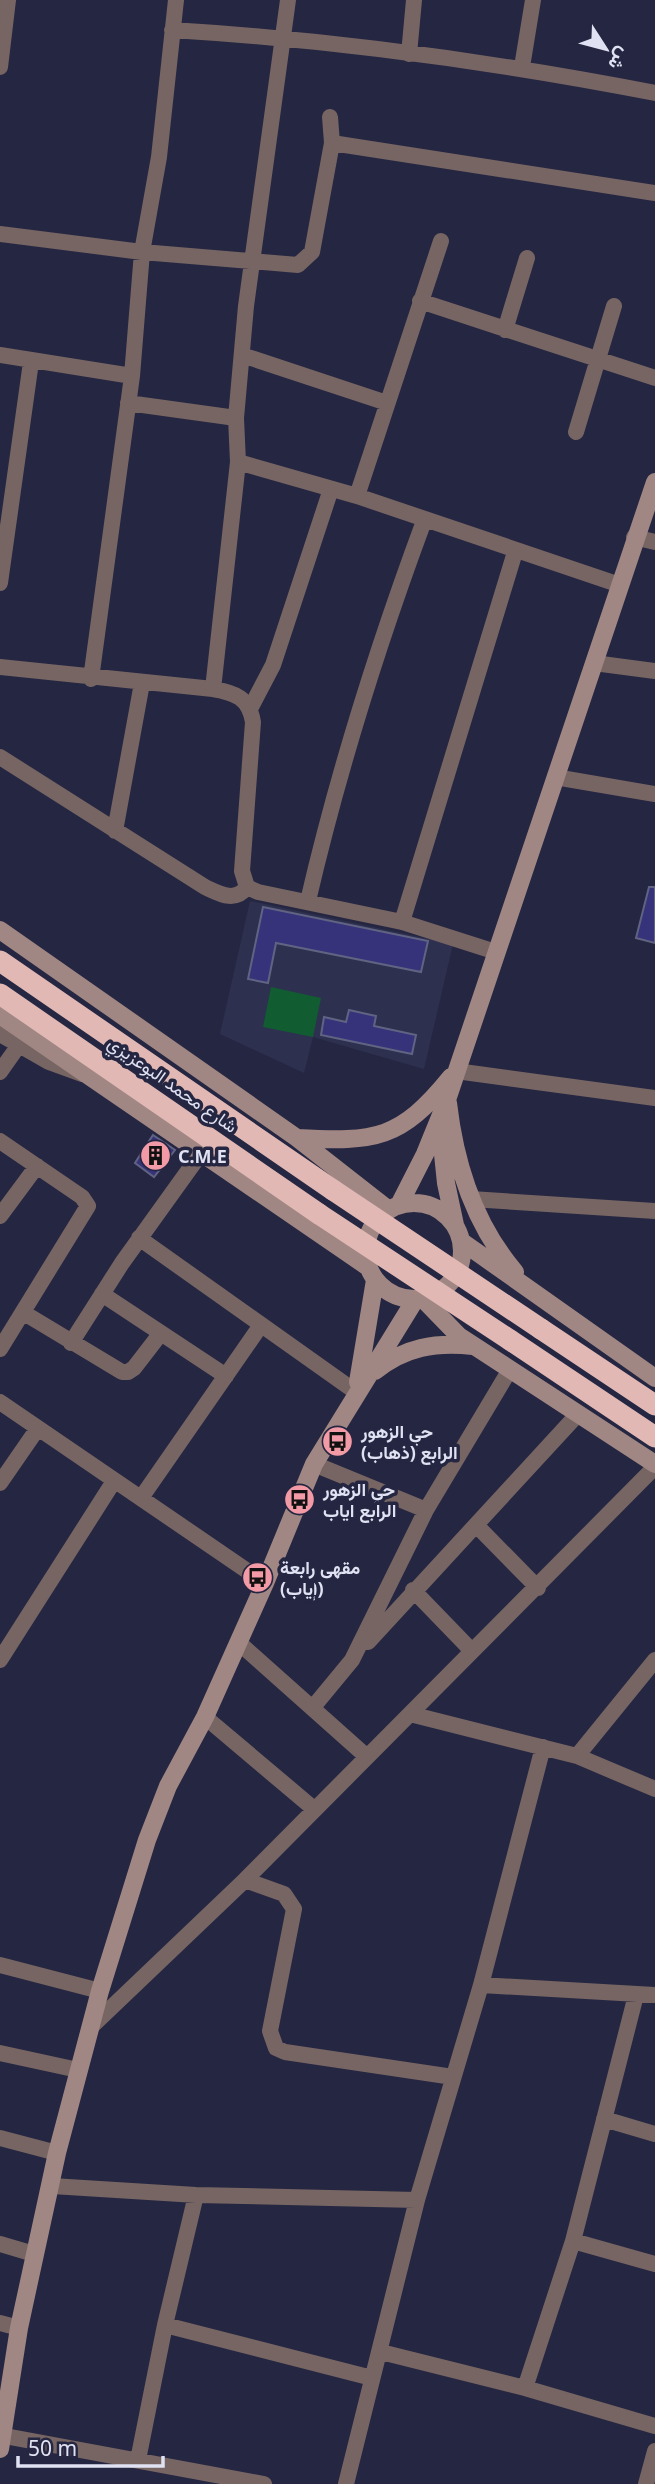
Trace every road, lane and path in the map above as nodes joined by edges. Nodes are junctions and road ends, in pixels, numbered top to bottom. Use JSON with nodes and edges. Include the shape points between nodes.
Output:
{"nodes":[{"id":1,"x":176,"y":0,"type":"edge"},
{"id":2,"x":288,"y":0,"type":"edge"},
{"id":3,"x":414,"y":0,"type":"edge"},
{"id":4,"x":533,"y":0,"type":"edge"},
{"id":5,"x":5,"y":7,"type":"edge"},
{"id":6,"x":172,"y":30,"type":"junction"},
{"id":7,"x":284,"y":37,"type":"junction"},
{"id":8,"x":409,"y":54,"type":"junction"},
{"id":9,"x":0,"y":67,"type":"edge"},
{"id":10,"x":522,"y":67,"type":"junction"},
{"id":11,"x":655,"y":93,"type":"edge"},
{"id":12,"x":330,"y":117,"type":"dead end"},
{"id":13,"x":332,"y":144,"type":"junction"},
{"id":14,"x":655,"y":193,"type":"edge"},
{"id":15,"x":0,"y":234,"type":"edge"},
{"id":16,"x":441,"y":241,"type":"dead end"},
{"id":17,"x":142,"y":252,"type":"junction"},
{"id":18,"x":527,"y":258,"type":"dead end"},
{"id":19,"x":252,"y":262,"type":"junction"},
{"id":20,"x":420,"y":301,"type":"junction"},
{"id":21,"x":614,"y":306,"type":"dead end"},
{"id":22,"x":505,"y":330,"type":"junction"},
{"id":23,"x":0,"y":355,"type":"edge"},
{"id":24,"x":242,"y":355,"type":"junction"},
{"id":25,"x":597,"y":360,"type":"junction"},
{"id":26,"x":31,"y":362,"type":"junction"},
{"id":27,"x":132,"y":376,"type":"junction"},
{"id":28,"x":655,"y":378,"type":"edge"},
{"id":29,"x":128,"y":403,"type":"junction"},
{"id":30,"x":387,"y":403,"type":"junction"},
{"id":31,"x":236,"y":418,"type":"junction"},
{"id":32,"x":576,"y":432,"type":"dead end"},
{"id":33,"x":238,"y":462,"type":"junction"},
{"id":34,"x":655,"y":482,"type":"edge"},
{"id":35,"x":331,"y":489,"type":"junction"},
{"id":36,"x":357,"y":496,"type":"junction"},
{"id":37,"x":424,"y":521,"type":"junction"},
{"id":38,"x":634,"y":537,"type":"junction"},
{"id":39,"x":655,"y":542,"type":"edge"},
{"id":40,"x":515,"y":552,"type":"junction"},
{"id":41,"x":0,"y":583,"type":"edge"},
{"id":42,"x":620,"y":585,"type":"junction"},
{"id":43,"x":594,"y":663,"type":"junction"},
{"id":44,"x":0,"y":667,"type":"edge"},
{"id":45,"x":655,"y":671,"type":"edge"},
{"id":46,"x":91,"y":678,"type":"junction"},
{"id":47,"x":142,"y":683,"type":"junction"},
{"id":48,"x":213,"y":689,"type":"junction"},
{"id":49,"x":251,"y":707,"type":"junction"},
{"id":50,"x":0,"y":757,"type":"edge"},
{"id":51,"x":555,"y":777,"type":"junction"},
{"id":52,"x":655,"y":794,"type":"edge"},
{"id":53,"x":115,"y":831,"type":"junction"},
{"id":54,"x":247,"y":887,"type":"junction"},
{"id":55,"x":308,"y":901,"type":"junction"},
{"id":56,"x":402,"y":922,"type":"junction"},
{"id":57,"x":0,"y":930,"type":"edge"},
{"id":58,"x":496,"y":952,"type":"junction"},
{"id":59,"x":0,"y":961,"type":"edge"},
{"id":60,"x":0,"y":994,"type":"edge"},
{"id":61,"x":0,"y":1014,"type":"edge"},
{"id":62,"x":0,"y":1034,"type":"edge"},
{"id":63,"x":19,"y":1045,"type":"junction"},
{"id":64,"x":456,"y":1071,"type":"junction"},
{"id":65,"x":0,"y":1072,"type":"edge"},
{"id":66,"x":90,"y":1076,"type":"junction"},
{"id":67,"x":655,"y":1098,"type":"edge"},
{"id":68,"x":447,"y":1100,"type":"junction"},
{"id":69,"x":440,"y":1118,"type":"junction"},
{"id":70,"x":297,"y":1138,"type":"junction"},
{"id":71,"x":0,"y":1141,"type":"edge"},
{"id":72,"x":201,"y":1153,"type":"junction"},
{"id":73,"x":37,"y":1166,"type":"junction"},
{"id":74,"x":471,"y":1199,"type":"junction"},
{"id":75,"x":394,"y":1208,"type":"junction"},
{"id":76,"x":655,"y":1211,"type":"edge"},
{"id":77,"x":0,"y":1216,"type":"edge"},
{"id":78,"x":458,"y":1233,"type":"junction"},
{"id":79,"x":139,"y":1238,"type":"junction"},
{"id":80,"x":372,"y":1273,"type":"junction"},
{"id":81,"x":531,"y":1291,"type":"junction"},
{"id":82,"x":102,"y":1294,"type":"junction"},
{"id":83,"x":419,"y":1299,"type":"junction"},
{"id":84,"x":24,"y":1313,"type":"junction"},
{"id":85,"x":261,"y":1325,"type":"junction"},
{"id":86,"x":161,"y":1333,"type":"junction"},
{"id":87,"x":71,"y":1343,"type":"junction"},
{"id":88,"x":474,"y":1346,"type":"junction"},
{"id":89,"x":0,"y":1349,"type":"edge"},
{"id":90,"x":509,"y":1371,"type":"junction"},
{"id":91,"x":226,"y":1376,"type":"junction"},
{"id":92,"x":655,"y":1378,"type":"edge"},
{"id":93,"x":356,"y":1392,"type":"junction"},
{"id":94,"x":0,"y":1402,"type":"edge"},
{"id":95,"x":655,"y":1405,"type":"edge"},
{"id":96,"x":578,"y":1414,"type":"junction"},
{"id":97,"x":38,"y":1428,"type":"junction"},
{"id":98,"x":655,"y":1437,"type":"edge"},
{"id":99,"x":314,"y":1464,"type":"junction"},
{"id":100,"x":655,"y":1465,"type":"edge"},
{"id":101,"x":114,"y":1481,"type":"junction"},
{"id":102,"x":0,"y":1483,"type":"edge"},
{"id":103,"x":141,"y":1498,"type":"junction"},
{"id":104,"x":426,"y":1510,"type":"junction"},
{"id":105,"x":477,"y":1526,"type":"junction"},
{"id":106,"x":265,"y":1583,"type":"junction"},
{"id":107,"x":538,"y":1588,"type":"junction"},
{"id":108,"x":413,"y":1590,"type":"junction"},
{"id":109,"x":238,"y":1642,"type":"junction"},
{"id":110,"x":472,"y":1651,"type":"junction"},
{"id":111,"x":0,"y":1660,"type":"edge"},
{"id":112,"x":352,"y":1660,"type":"junction"},
{"id":113,"x":655,"y":1660,"type":"edge"},
{"id":114,"x":314,"y":1706,"type":"junction"},
{"id":115,"x":410,"y":1714,"type":"junction"},
{"id":116,"x":205,"y":1717,"type":"junction"},
{"id":117,"x":543,"y":1748,"type":"junction"},
{"id":118,"x":366,"y":1756,"type":"junction"},
{"id":119,"x":577,"y":1756,"type":"junction"},
{"id":120,"x":655,"y":1789,"type":"edge"},
{"id":121,"x":314,"y":1809,"type":"junction"},
{"id":122,"x":245,"y":1880,"type":"junction"},
{"id":123,"x":0,"y":1965,"type":"edge"},
{"id":124,"x":481,"y":1985,"type":"junction"},
{"id":125,"x":100,"y":1991,"type":"junction"},
{"id":126,"x":636,"y":1995,"type":"junction"},
{"id":127,"x":655,"y":1995,"type":"edge"},
{"id":128,"x":92,"y":2026,"type":"junction"},
{"id":129,"x":0,"y":2053,"type":"edge"},
{"id":130,"x":78,"y":2070,"type":"junction"},
{"id":131,"x":453,"y":2077,"type":"junction"},
{"id":132,"x":604,"y":2119,"type":"junction"},
{"id":133,"x":655,"y":2134,"type":"edge"},
{"id":134,"x":0,"y":2138,"type":"edge"},
{"id":135,"x":57,"y":2153,"type":"junction"},
{"id":136,"x":52,"y":2186,"type":"junction"},
{"id":137,"x":196,"y":2195,"type":"junction"},
{"id":138,"x":417,"y":2200,"type":"junction"},
{"id":139,"x":573,"y":2241,"type":"junction"},
{"id":140,"x":0,"y":2244,"type":"edge"},
{"id":141,"x":34,"y":2255,"type":"junction"},
{"id":142,"x":655,"y":2264,"type":"edge"},
{"id":143,"x":0,"y":2323,"type":"edge"},
{"id":144,"x":164,"y":2325,"type":"junction"},
{"id":145,"x":19,"y":2328,"type":"junction"},
{"id":146,"x":381,"y":2352,"type":"junction"},
{"id":147,"x":372,"y":2378,"type":"junction"},
{"id":148,"x":525,"y":2388,"type":"junction"},
{"id":149,"x":655,"y":2426,"type":"edge"},
{"id":150,"x":1,"y":2440,"type":"edge"},
{"id":151,"x":655,"y":2451,"type":"edge"},
{"id":152,"x":138,"y":2460,"type":"junction"},
{"id":153,"x":264,"y":2484,"type":"edge"},
{"id":154,"x":346,"y":2484,"type":"edge"},
{"id":155,"x":646,"y":2484,"type":"edge"}],
"edges":[{"from":1,"to":6,"type":"street"},
{"from":2,"to":7,"type":"street"},
{"from":3,"to":8,"type":"street"},
{"from":4,"to":10,"type":"street"},
{"from":5,"to":9,"type":"street"},
{"from":6,"to":7,"type":"street"},
{"from":6,"to":17,"type":"street","via":[[159,157]]},
{"from":7,"to":8,"type":"street"},
{"from":7,"to":19,"type":"street"},
{"from":8,"to":10,"type":"street"},
{"from":10,"to":11,"type":"street"},
{"from":12,"to":13,"type":"street"},
{"from":13,"to":14,"type":"street"},
{"from":13,"to":19,"type":"street","via":[[308,259],[290,266]]},
{"from":15,"to":17,"type":"street"},
{"from":16,"to":20,"type":"street"},
{"from":17,"to":19,"type":"street"},
{"from":17,"to":27,"type":"street"},
{"from":18,"to":22,"type":"street"},
{"from":19,"to":24,"type":"street"},
{"from":20,"to":22,"type":"street"},
{"from":20,"to":30,"type":"street"},
{"from":21,"to":25,"type":"street"},
{"from":22,"to":25,"type":"street"},
{"from":23,"to":26,"type":"street"},
{"from":24,"to":30,"type":"street"},
{"from":24,"to":31,"type":"street"},
{"from":25,"to":28,"type":"street"},
{"from":25,"to":32,"type":"street"},
{"from":26,"to":27,"type":"street"},
{"from":26,"to":41,"type":"street"},
{"from":27,"to":29,"type":"street"},
{"from":29,"to":31,"type":"street"},
{"from":29,"to":46,"type":"street"},
{"from":30,"to":36,"type":"street"},
{"from":31,"to":33,"type":"street"},
{"from":33,"to":35,"type":"street"},
{"from":33,"to":48,"type":"street"},
{"from":34,"to":38,"type":"main road"},
{"from":35,"to":36,"type":"street"},
{"from":35,"to":49,"type":"street","via":[[273,665]]},
{"from":36,"to":37,"type":"street"},
{"from":37,"to":40,"type":"street"},
{"from":37,"to":55,"type":"street","via":[[331,799]]},
{"from":38,"to":39,"type":"street"},
{"from":38,"to":42,"type":"main road"},
{"from":40,"to":42,"type":"street"},
{"from":40,"to":56,"type":"street"},
{"from":42,"to":43,"type":"main road"},
{"from":43,"to":45,"type":"street"},
{"from":43,"to":51,"type":"main road"},
{"from":44,"to":46,"type":"street"},
{"from":46,"to":47,"type":"street"},
{"from":47,"to":48,"type":"street"},
{"from":47,"to":53,"type":"street"},
{"from":48,"to":49,"type":"street","via":[[242,697]]},
{"from":49,"to":54,"type":"street","via":[[242,871]]},
{"from":50,"to":53,"type":"street"},
{"from":51,"to":52,"type":"street"},
{"from":51,"to":58,"type":"main road"},
{"from":53,"to":54,"type":"street","via":[[216,892],[231,897]]},
{"from":54,"to":55,"type":"street"},
{"from":55,"to":56,"type":"street"},
{"from":56,"to":58,"type":"street"},
{"from":57,"to":70,"type":"main road"},
{"from":58,"to":64,"type":"main road"},
{"from":59,"to":95,"type":"highway","name":"شارع محمد البوعزيزي","bridge":true},
{"from":60,"to":98,"type":"highway","name":"شارع محمد البوعزيزي","bridge":true,"via":[[319,1214]]},
{"from":61,"to":66,"type":"main road"},
{"from":62,"to":63,"type":"street"},
{"from":63,"to":65,"type":"street"},
{"from":63,"to":66,"type":"street","via":[[49,1062]]},
{"from":64,"to":67,"type":"street"},
{"from":64,"to":68,"type":"main road"},
{"from":64,"to":70,"type":"main road","via":[[421,1111],[391,1132],[350,1140]]},
{"from":66,"to":72,"type":"main road"},
{"from":68,"to":69,"type":"main road"},
{"from":68,"to":74,"type":"main road","via":[[454,1145]]},
{"from":69,"to":75,"type":"main road"},
{"from":69,"to":78,"type":"main road","via":[[446,1183]]},
{"from":70,"to":75,"type":"main road"},
{"from":71,"to":73,"type":"street"},
{"from":72,"to":79,"type":"street"},
{"from":72,"to":80,"type":"main road"},
{"from":73,"to":77,"type":"street"},
{"from":73,"to":84,"type":"street","via":[[82,1196],[88,1206]]},
{"from":74,"to":76,"type":"street"},
{"from":74,"to":81,"type":"main road","via":[[507,1263]]},
{"from":75,"to":78,"type":"main road","via":[[412,1203],[436,1208]]},
{"from":75,"to":80,"type":"main road","via":[[373,1225],[369,1235]]},
{"from":78,"to":81,"type":"main road"},
{"from":78,"to":83,"type":"main road","via":[[461,1263],[451,1283]]},
{"from":79,"to":82,"type":"street"},
{"from":79,"to":85,"type":"street"},
{"from":80,"to":83,"type":"main road","via":[[393,1295]]},
{"from":80,"to":93,"type":"main road"},
{"from":81,"to":92,"type":"main road"},
{"from":82,"to":86,"type":"street"},
{"from":82,"to":87,"type":"street"},
{"from":83,"to":88,"type":"main road"},
{"from":83,"to":93,"type":"main road"},
{"from":84,"to":87,"type":"street"},
{"from":84,"to":89,"type":"street"},
{"from":85,"to":91,"type":"street"},
{"from":85,"to":93,"type":"street"},
{"from":86,"to":87,"type":"street","via":[[128,1372]]},
{"from":86,"to":91,"type":"street"},
{"from":88,"to":90,"type":"main road"},
{"from":88,"to":93,"type":"main road","via":[[429,1345],[408,1351],[370,1374]]},
{"from":90,"to":96,"type":"main road"},
{"from":90,"to":104,"type":"street"},
{"from":91,"to":103,"type":"street"},
{"from":93,"to":99,"type":"main road"},
{"from":94,"to":97,"type":"street"},
{"from":96,"to":100,"type":"main road"},
{"from":96,"to":105,"type":"street"},
{"from":97,"to":101,"type":"street"},
{"from":97,"to":102,"type":"street"},
{"from":99,"to":104,"type":"street"},
{"from":99,"to":106,"type":"main road"},
{"from":100,"to":107,"type":"street"},
{"from":101,"to":103,"type":"street"},
{"from":101,"to":111,"type":"street"},
{"from":103,"to":106,"type":"street"},
{"from":104,"to":112,"type":"street"},
{"from":105,"to":107,"type":"street"},
{"from":105,"to":108,"type":"street"},
{"from":106,"to":109,"type":"main road"},
{"from":107,"to":110,"type":"street"},
{"from":108,"to":110,"type":"street"},
{"from":108,"to":112,"type":"street"},
{"from":109,"to":114,"type":"street"},
{"from":109,"to":116,"type":"main road"},
{"from":110,"to":115,"type":"street"},
{"from":112,"to":114,"type":"street"},
{"from":113,"to":119,"type":"street"},
{"from":114,"to":118,"type":"street"},
{"from":115,"to":117,"type":"street"},
{"from":115,"to":118,"type":"street"},
{"from":116,"to":121,"type":"street"},
{"from":116,"to":125,"type":"main road","via":[[168,1786],[147,1840]]},
{"from":117,"to":119,"type":"street"},
{"from":117,"to":124,"type":"street"},
{"from":118,"to":121,"type":"street"},
{"from":119,"to":120,"type":"street"},
{"from":121,"to":122,"type":"street"},
{"from":122,"to":128,"type":"street"},
{"from":122,"to":131,"type":"street","via":[[284,1894],[293,1909],[270,2031],[276,2048]]},
{"from":123,"to":125,"type":"street"},
{"from":124,"to":126,"type":"street"},
{"from":124,"to":131,"type":"street"},
{"from":125,"to":128,"type":"main road"},
{"from":126,"to":127,"type":"street"},
{"from":126,"to":132,"type":"street"},
{"from":128,"to":130,"type":"main road"},
{"from":129,"to":130,"type":"street"},
{"from":130,"to":135,"type":"main road"},
{"from":131,"to":138,"type":"street"},
{"from":132,"to":133,"type":"street"},
{"from":132,"to":139,"type":"street"},
{"from":134,"to":135,"type":"street"},
{"from":135,"to":136,"type":"main road"},
{"from":136,"to":137,"type":"street"},
{"from":136,"to":141,"type":"main road"},
{"from":137,"to":138,"type":"street"},
{"from":137,"to":144,"type":"street"},
{"from":138,"to":146,"type":"street"},
{"from":139,"to":142,"type":"street"},
{"from":139,"to":148,"type":"street"},
{"from":140,"to":141,"type":"street"},
{"from":141,"to":145,"type":"main road"},
{"from":143,"to":145,"type":"street"},
{"from":144,"to":147,"type":"street"},
{"from":144,"to":152,"type":"street"},
{"from":145,"to":150,"type":"main road"},
{"from":146,"to":147,"type":"street"},
{"from":146,"to":148,"type":"street"},
{"from":147,"to":154,"type":"street"},
{"from":148,"to":149,"type":"street"},
{"from":150,"to":152,"type":"street"},
{"from":151,"to":155,"type":"street"},
{"from":152,"to":153,"type":"street"}]}
